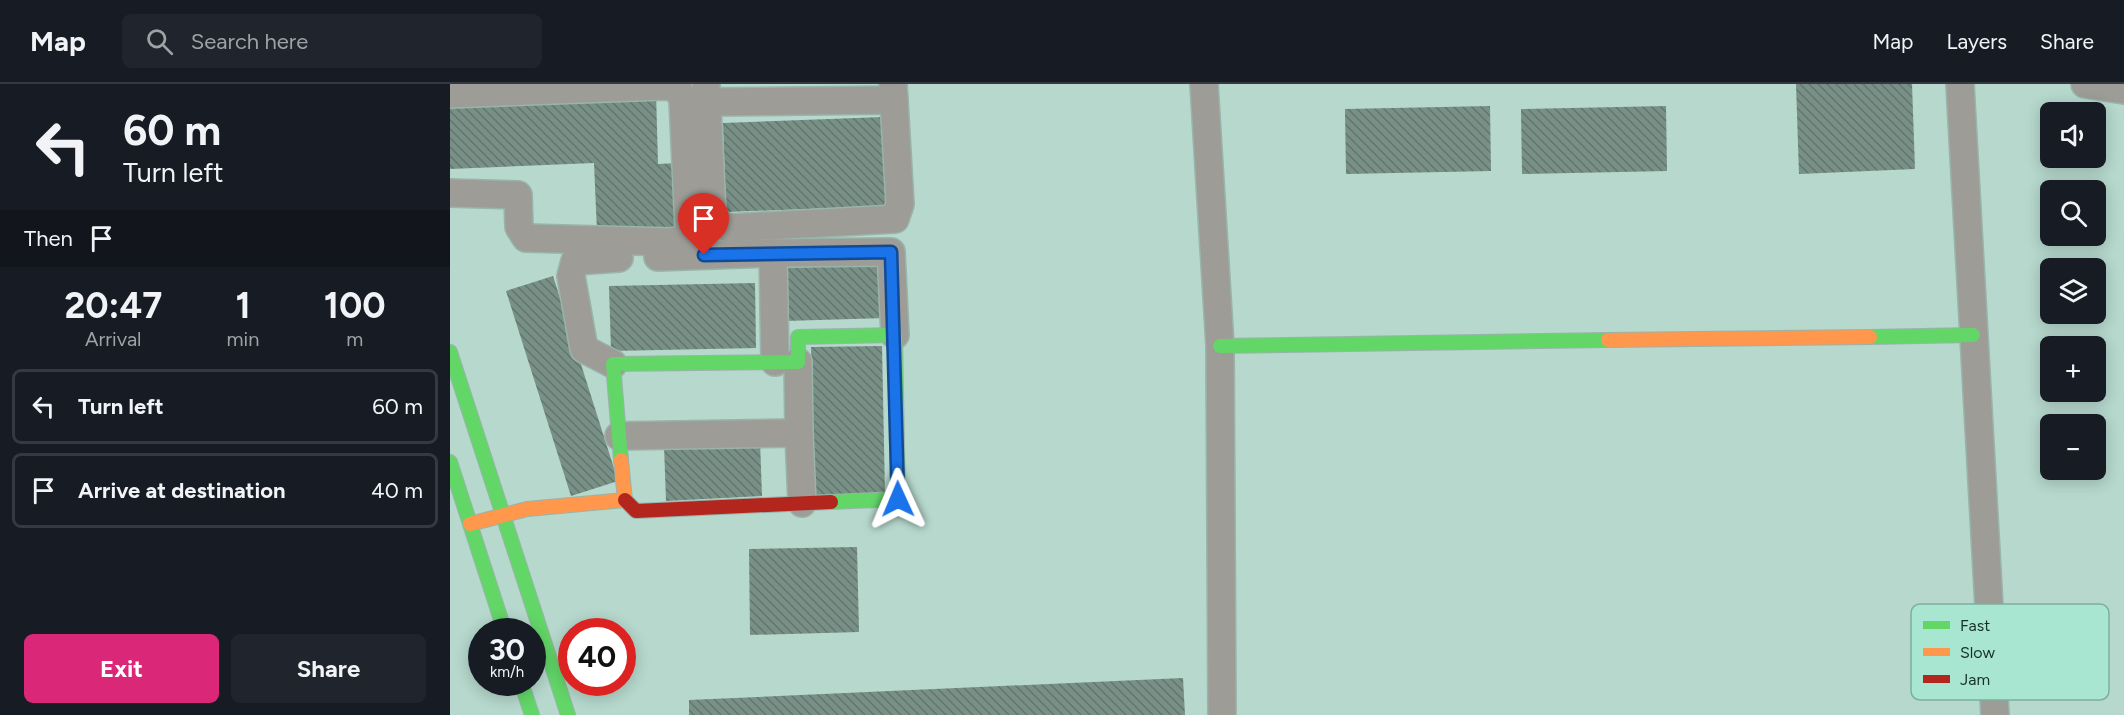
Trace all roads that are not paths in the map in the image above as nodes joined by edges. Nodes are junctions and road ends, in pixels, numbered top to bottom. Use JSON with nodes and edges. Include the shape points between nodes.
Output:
{"nodes":[{"id":1,"x":1204,"y":84,"type":"edge"},
{"id":2,"x":1960,"y":84,"type":"edge"},
{"id":3,"x":2085,"y":84,"type":"edge"},
{"id":4,"x":2124,"y":90,"type":"edge"},
{"id":5,"x":893,"y":92,"type":"edge"},
{"id":6,"x":707,"y":93,"type":"edge"},
{"id":7,"x":450,"y":94,"type":"edge"},
{"id":8,"x":450,"y":193,"type":"edge"},
{"id":9,"x":773,"y":253,"type":"junction"},
{"id":10,"x":895,"y":334,"type":"junction"},
{"id":11,"x":1973,"y":335,"type":"junction"},
{"id":12,"x":1220,"y":346,"type":"junction"},
{"id":13,"x":450,"y":352,"type":"edge"},
{"id":14,"x":786,"y":362,"type":"junction"},
{"id":15,"x":613,"y":364,"type":"junction"},
{"id":16,"x":799,"y":433,"type":"junction"},
{"id":17,"x":619,"y":436,"type":"junction"},
{"id":18,"x":450,"y":462,"type":"edge"},
{"id":19,"x":625,"y":500,"type":"junction"},
{"id":20,"x":802,"y":503,"type":"junction"},
{"id":21,"x":501,"y":513,"type":"junction"},
{"id":22,"x":470,"y":524,"type":"junction"},
{"id":23,"x":1989,"y":604,"type":"edge"},
{"id":24,"x":500,"y":618,"type":"edge"},
{"id":25,"x":526,"y":696,"type":"edge"},
{"id":26,"x":1994,"y":700,"type":"edge"},
{"id":27,"x":532,"y":715,"type":"edge"},
{"id":28,"x":568,"y":715,"type":"edge"},
{"id":29,"x":1222,"y":715,"type":"edge"},
{"id":30,"x":1995,"y":715,"type":"edge"}],
"edges":[{"from":1,"to":12,"type":"street"},
{"from":2,"to":11,"type":"street"},
{"from":3,"to":4,"type":"street"},
{"from":5,"to":6,"type":"street"},
{"from":5,"to":6,"type":"street","via":[[900,204],[895,219],[728,228],[718,224],[712,212]]},
{"from":7,"to":8,"type":"street","via":[[677,87],[683,100],[689,229],[684,239],[671,242],[526,238],[519,227],[518,195]]},
{"from":9,"to":10,"type":"street","via":[[891,252]]},
{"from":9,"to":14,"type":"street"},
{"from":9,"to":15,"type":"street","via":[[575,261],[571,276],[584,349]]},
{"from":10,"to":14,"type":"street","via":[[798,337]]},
{"from":10,"to":20,"type":"street","via":[[898,499]]},
{"from":11,"to":12,"type":"street"},
{"from":11,"to":23,"type":"street"},
{"from":12,"to":29,"type":"street"},
{"from":13,"to":21,"type":"street"},
{"from":14,"to":15,"type":"street"},
{"from":14,"to":16,"type":"street"},
{"from":15,"to":17,"type":"street"},
{"from":16,"to":17,"type":"street"},
{"from":16,"to":20,"type":"street"},
{"from":17,"to":19,"type":"street"},
{"from":18,"to":22,"type":"street"},
{"from":19,"to":20,"type":"street","via":[[636,511]]},
{"from":19,"to":21,"type":"street"},
{"from":21,"to":22,"type":"street"},
{"from":21,"to":28,"type":"street"},
{"from":22,"to":24,"type":"street"},
{"from":25,"to":27,"type":"street"},
{"from":26,"to":30,"type":"street"}]}
